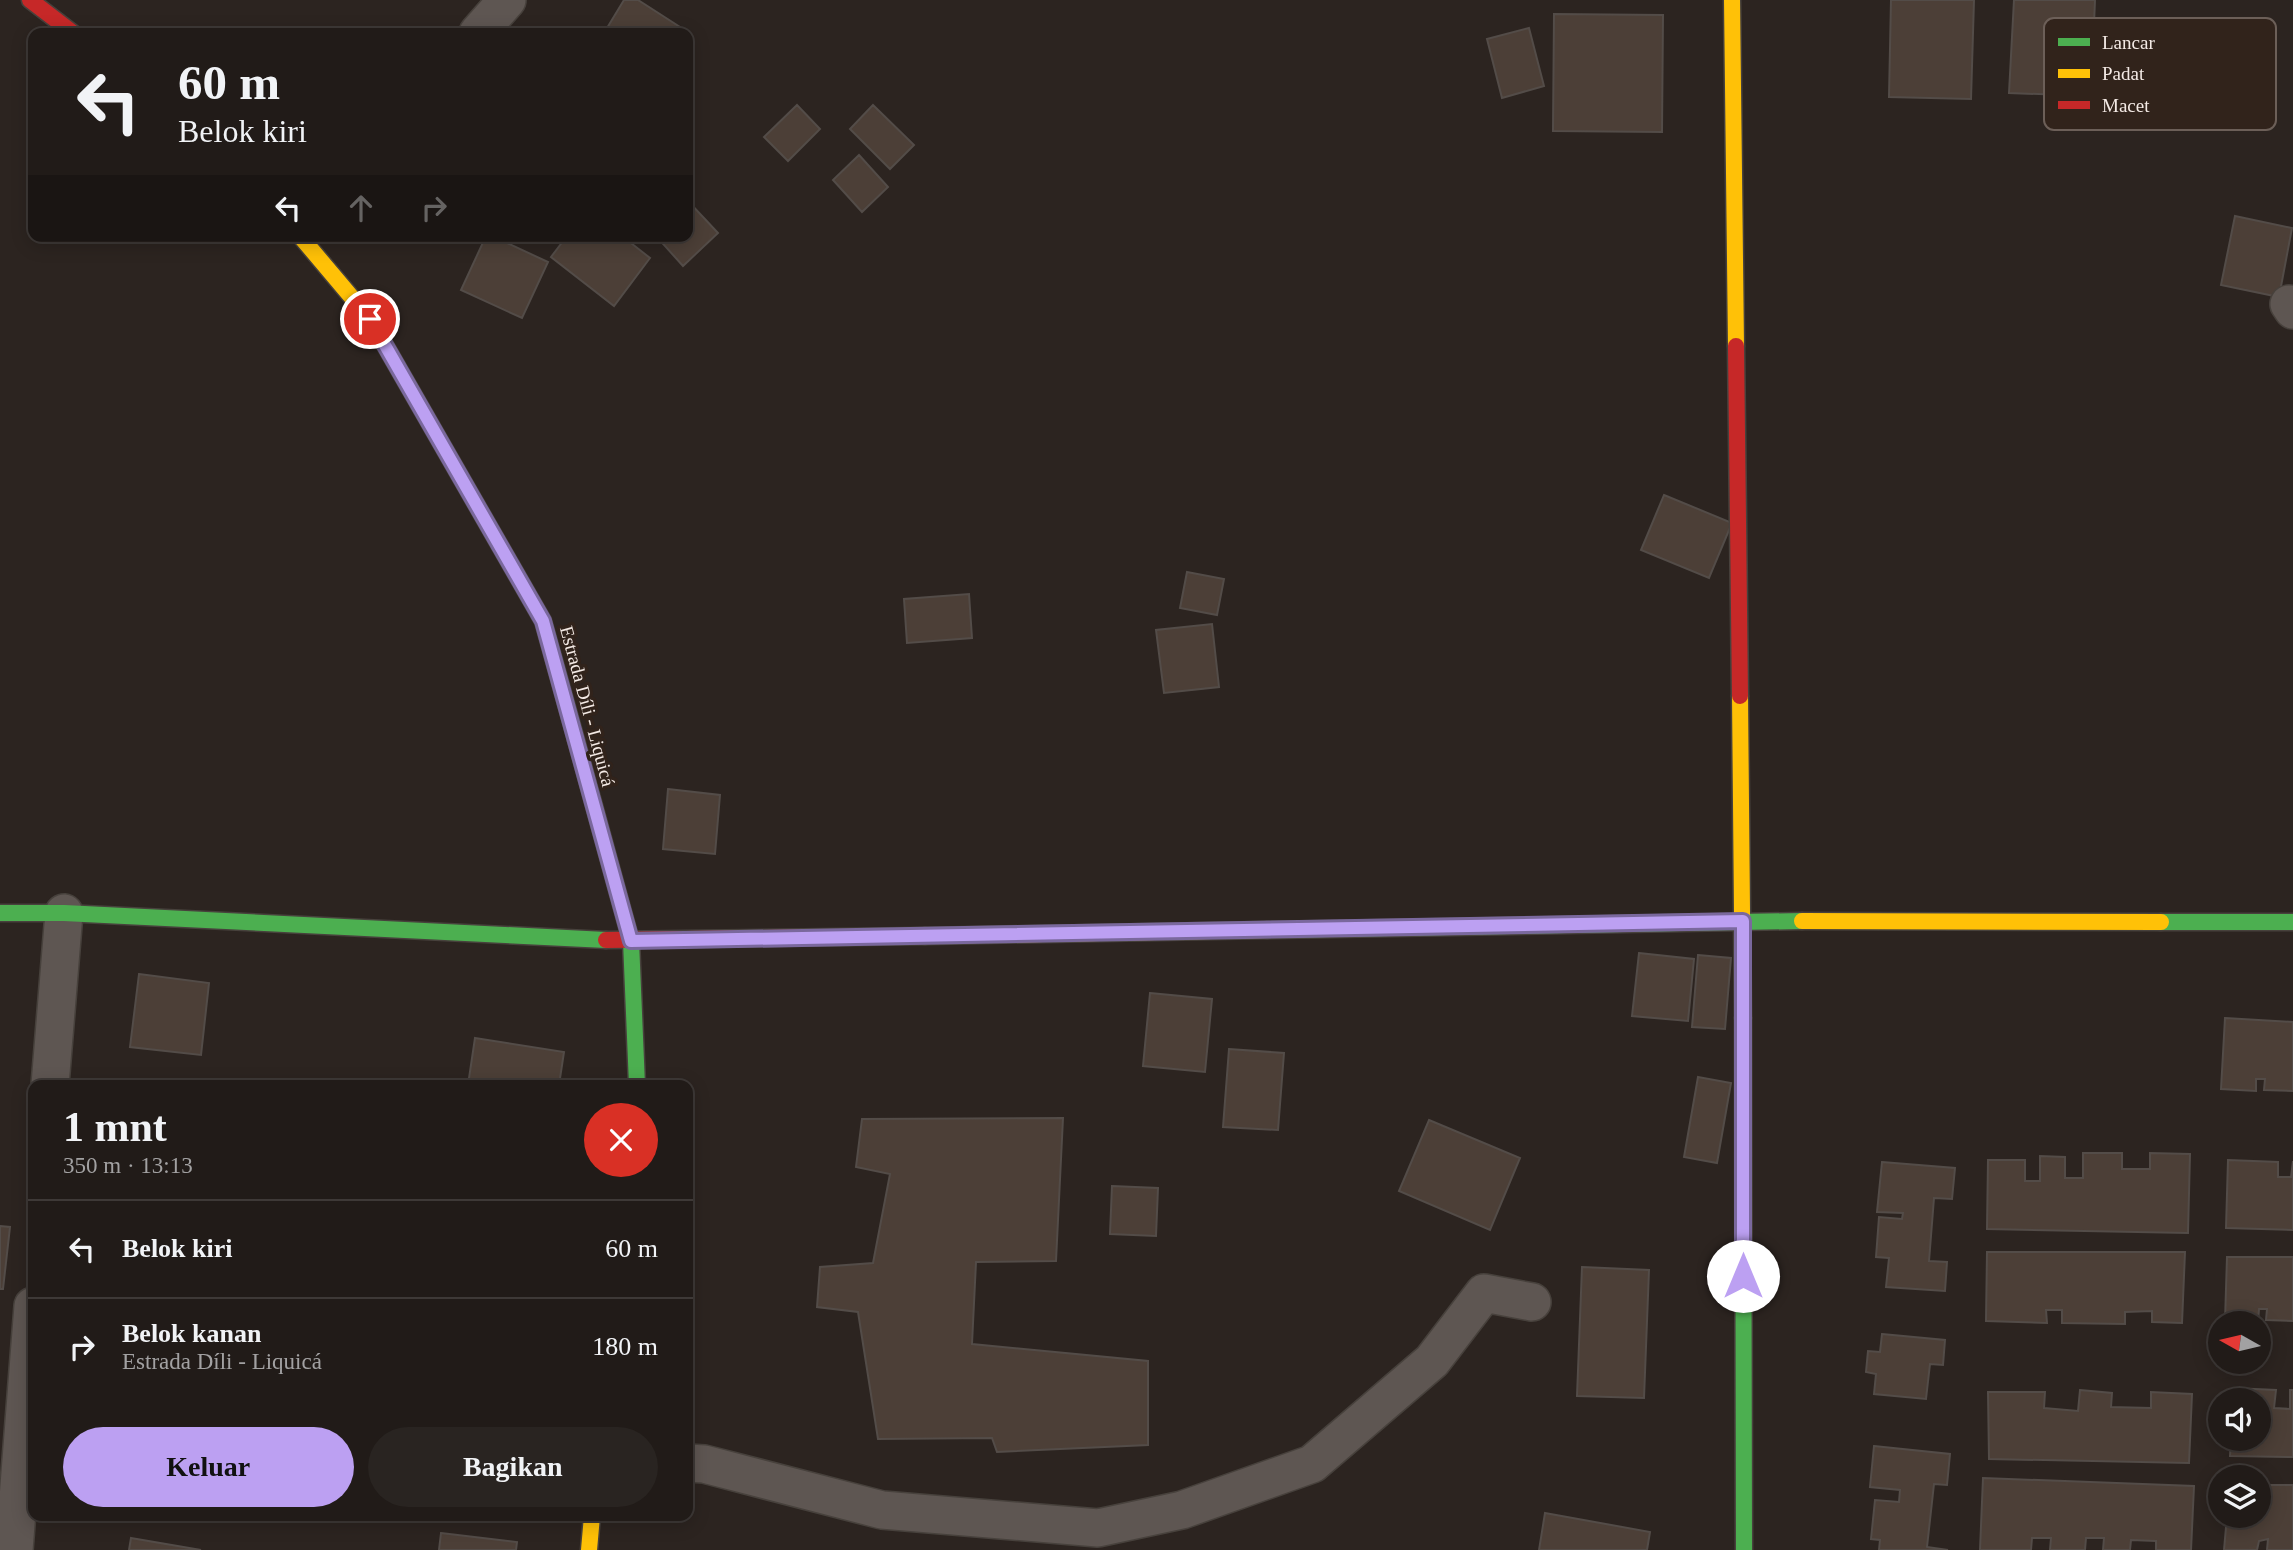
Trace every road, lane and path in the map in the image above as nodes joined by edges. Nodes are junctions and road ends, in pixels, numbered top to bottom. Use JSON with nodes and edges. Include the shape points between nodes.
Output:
{"nodes":[{"id":1,"x":30,"y":0,"type":"edge"},
{"id":2,"x":507,"y":0,"type":"edge"},
{"id":3,"x":1732,"y":0,"type":"edge"},
{"id":4,"x":66,"y":28,"type":"edge"},
{"id":5,"x":482,"y":28,"type":"edge"},
{"id":6,"x":313,"y":242,"type":"edge"},
{"id":7,"x":0,"y":913,"type":"edge"},
{"id":8,"x":64,"y":913,"type":"junction"},
{"id":9,"x":1743,"y":921,"type":"junction"},
{"id":10,"x":2292,"y":921,"type":"edge"},
{"id":11,"x":631,"y":941,"type":"junction"},
{"id":12,"x":50,"y":1080,"type":"edge"},
{"id":13,"x":637,"y":1080,"type":"edge"},
{"id":14,"x":1532,"y":1302,"type":"dead end"},
{"id":15,"x":28,"y":1370,"type":"edge"},
{"id":16,"x":693,"y":1463,"type":"edge"},
{"id":17,"x":592,"y":1521,"type":"edge"},
{"id":18,"x":14,"y":1550,"type":"edge"},
{"id":19,"x":589,"y":1550,"type":"edge"},
{"id":20,"x":1744,"y":1550,"type":"edge"}],
"edges":[{"from":1,"to":4,"type":"street"},
{"from":2,"to":5,"type":"street"},
{"from":3,"to":9,"type":"street"},
{"from":6,"to":11,"type":"street","name":"Estrada Díli - Liquicá","via":[[370,319],[543,621]]},
{"from":7,"to":8,"type":"street"},
{"from":8,"to":11,"type":"street"},
{"from":8,"to":12,"type":"street"},
{"from":9,"to":10,"type":"street"},
{"from":9,"to":11,"type":"street"},
{"from":9,"to":20,"type":"street"},
{"from":11,"to":13,"type":"street","name":"Estrada Díli - Liquicá"},
{"from":14,"to":16,"type":"street","via":[[1483,1293],[1432,1361],[1312,1464],[1182,1510],[1098,1528],[882,1510]]},
{"from":15,"to":18,"type":"street"},
{"from":17,"to":19,"type":"street"}]}
